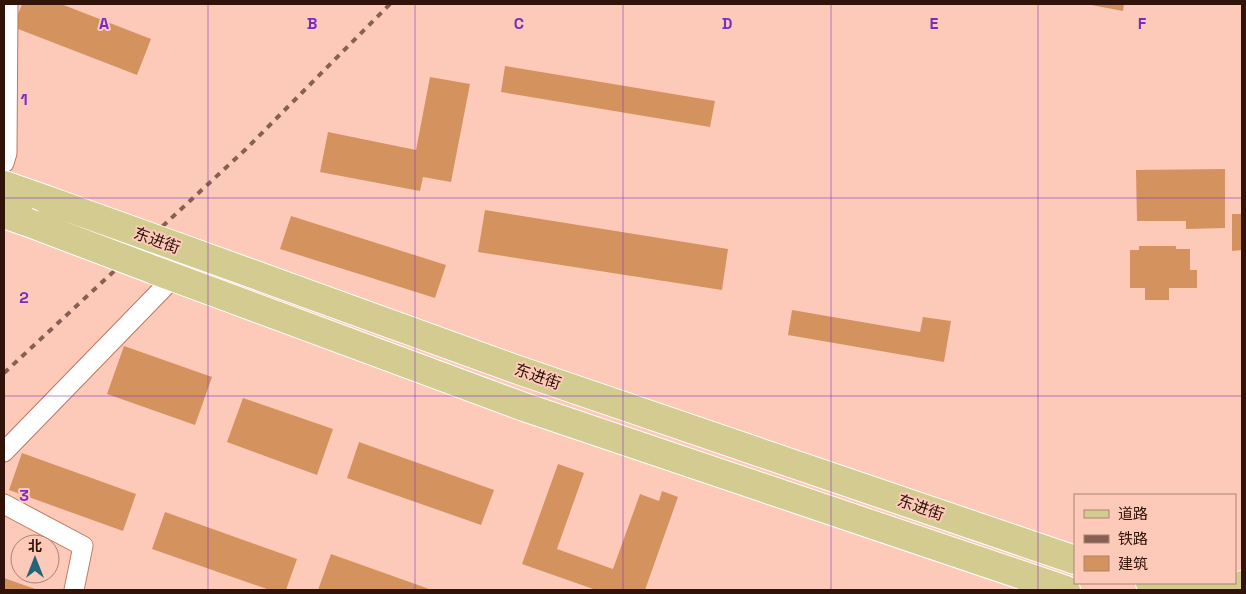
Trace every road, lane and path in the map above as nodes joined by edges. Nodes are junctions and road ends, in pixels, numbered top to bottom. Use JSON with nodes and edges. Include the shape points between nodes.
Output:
{"nodes":[{"id":1,"x":8,"y":4,"type":"edge"},
{"id":2,"x":4,"y":163,"type":"edge"},
{"id":3,"x":4,"y":185,"type":"edge"},
{"id":4,"x":16,"y":218,"type":"edge"},
{"id":5,"x":164,"y":273,"type":"junction"},
{"id":6,"x":4,"y":452,"type":"edge"},
{"id":7,"x":4,"y":504,"type":"edge"},
{"id":8,"x":1074,"y":560,"type":"edge"},
{"id":9,"x":1166,"y":584,"type":"edge"},
{"id":10,"x":1242,"y":585,"type":"edge"},
{"id":11,"x":74,"y":590,"type":"edge"},
{"id":12,"x":1066,"y":590,"type":"edge"}],
"edges":[{"from":1,"to":2,"type":"street","via":[[7,153]]},
{"from":3,"to":8,"type":"main road","name":"东进街","bridge":true,"via":[[518,370]]},
{"from":4,"to":5,"type":"main road","name":"东进街","bridge":true},
{"from":5,"to":6,"type":"street"},
{"from":5,"to":12,"type":"main road","name":"东进街","via":[[524,407]]},
{"from":7,"to":11,"type":"street","via":[[83,546]]},
{"from":9,"to":10,"type":"main road","via":[[1229,588]]}]}
